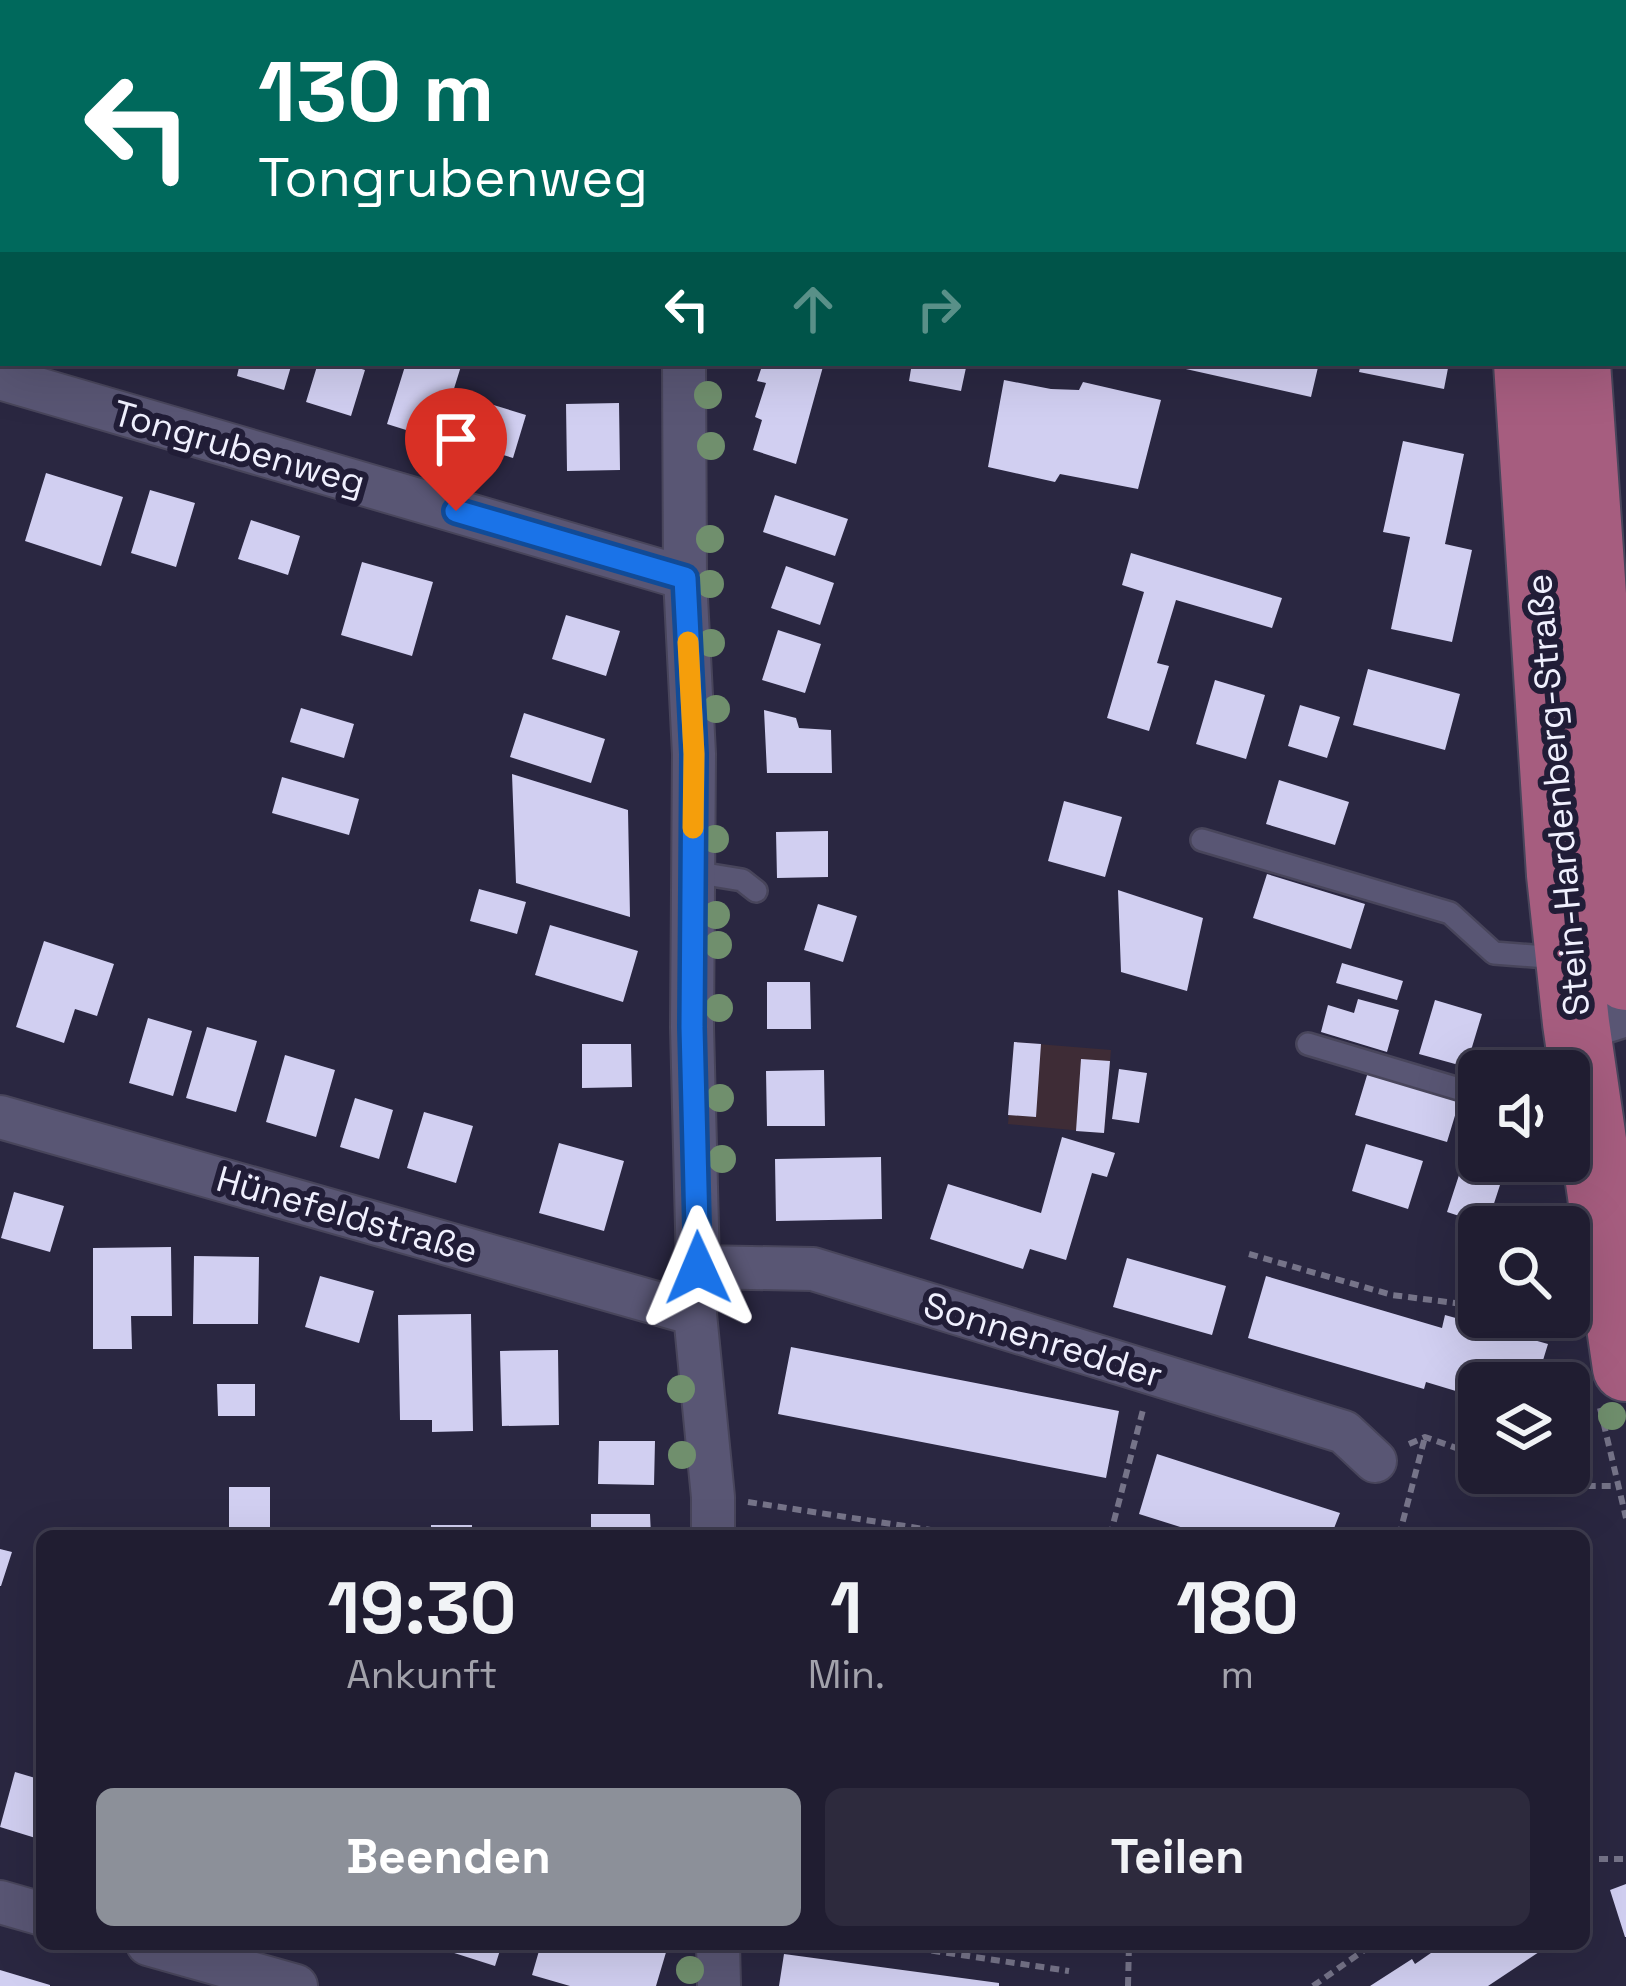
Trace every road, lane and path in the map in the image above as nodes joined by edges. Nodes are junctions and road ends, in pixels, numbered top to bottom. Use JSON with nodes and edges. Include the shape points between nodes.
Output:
{"nodes":[{"id":1,"x":684,"y":366,"type":"edge"},
{"id":2,"x":1527,"y":366,"type":"edge"},
{"id":3,"x":1577,"y":366,"type":"edge"},
{"id":4,"x":0,"y":378,"type":"edge"},
{"id":5,"x":685,"y":578,"type":"junction"},
{"id":6,"x":1202,"y":840,"type":"dead end"},
{"id":7,"x":693,"y":872,"type":"junction"},
{"id":8,"x":756,"y":891,"type":"dead end"},
{"id":9,"x":1597,"y":968,"type":"edge"},
{"id":10,"x":1601,"y":1015,"type":"edge"},
{"id":11,"x":1308,"y":1044,"type":"dead end"},
{"id":12,"x":1590,"y":1073,"type":"edge"},
{"id":13,"x":1458,"y":1089,"type":"edge"},
{"id":14,"x":0,"y":1117,"type":"edge"},
{"id":15,"x":1590,"y":1178,"type":"edge"},
{"id":16,"x":1250,"y":1254,"type":"dead end"},
{"id":17,"x":698,"y":1268,"type":"junction"},
{"id":18,"x":1458,"y":1303,"type":"edge"},
{"id":19,"x":695,"y":1314,"type":"junction"},
{"id":20,"x":1626,"y":1368,"type":"edge"},
{"id":21,"x":1153,"y":1373,"type":"junction"},
{"id":22,"x":1425,"y":1437,"type":"junction"},
{"id":23,"x":1458,"y":1449,"type":"edge"},
{"id":24,"x":1375,"y":1461,"type":"joint"},
{"id":25,"x":1590,"y":1486,"type":"edge"},
{"id":26,"x":1618,"y":1486,"type":"dead end"},
{"id":27,"x":713,"y":1516,"type":"edge"},
{"id":28,"x":893,"y":1530,"type":"edge"},
{"id":29,"x":1112,"y":1530,"type":"edge"},
{"id":30,"x":1401,"y":1530,"type":"edge"},
{"id":31,"x":1590,"y":1859,"type":"edge"},
{"id":32,"x":1626,"y":1859,"type":"edge"},
{"id":33,"x":0,"y":1902,"type":"edge"},
{"id":34,"x":36,"y":1912,"type":"edge"},
{"id":35,"x":169,"y":1950,"type":"edge"},
{"id":36,"x":718,"y":1950,"type":"edge"},
{"id":37,"x":927,"y":1950,"type":"edge"},
{"id":38,"x":1129,"y":1950,"type":"edge"},
{"id":39,"x":1364,"y":1950,"type":"edge"},
{"id":40,"x":1069,"y":1971,"type":"dead end"},
{"id":41,"x":296,"y":1986,"type":"edge"},
{"id":42,"x":719,"y":1986,"type":"edge"},
{"id":43,"x":1128,"y":1986,"type":"edge"},
{"id":44,"x":1313,"y":1986,"type":"edge"}],
"edges":[{"from":1,"to":5,"type":"street"},
{"from":2,"to":9,"type":"main road","name":"Stein-Hardenberg-Straße","via":[[1557,844]]},
{"from":3,"to":9,"type":"main road","name":"Stein-Hardenberg-Straße","via":[[1611,847]]},
{"from":4,"to":5,"type":"street","name":"Tongrubenweg"},
{"from":5,"to":7,"type":"street"},
{"from":6,"to":9,"type":"lane","via":[[1450,913],[1494,953]]},
{"from":7,"to":8,"type":"lane","via":[[742,880]]},
{"from":7,"to":17,"type":"street"},
{"from":9,"to":10,"type":"main road","name":"Stein-Hardenberg-Straße"},
{"from":10,"to":12,"type":"main road","name":"Stein-Hardenberg-Straße"},
{"from":11,"to":13,"type":"lane"},
{"from":14,"to":19,"type":"street","name":"Hünefeldstraße"},
{"from":15,"to":20,"type":"main road","name":"Stein-Hardenberg-Straße"},
{"from":16,"to":18,"type":"path","via":[[1391,1295]]},
{"from":17,"to":19,"type":"street"},
{"from":17,"to":21,"type":"street","name":"Sonnenredder","via":[[813,1270]]},
{"from":19,"to":27,"type":"street"},
{"from":21,"to":24,"type":"street","name":"Sonnenredder","via":[[1344,1432]]},
{"from":21,"to":29,"type":"path"},
{"from":22,"to":23,"type":"path"},
{"from":22,"to":24,"type":"path"},
{"from":22,"to":30,"type":"path"},
{"from":25,"to":26,"type":"path"},
{"from":27,"to":28,"type":"path"},
{"from":31,"to":32,"type":"path"},
{"from":33,"to":34,"type":"street"},
{"from":35,"to":41,"type":"street"},
{"from":36,"to":42,"type":"street"},
{"from":37,"to":40,"type":"path"},
{"from":38,"to":43,"type":"path"},
{"from":39,"to":44,"type":"path"}]}
